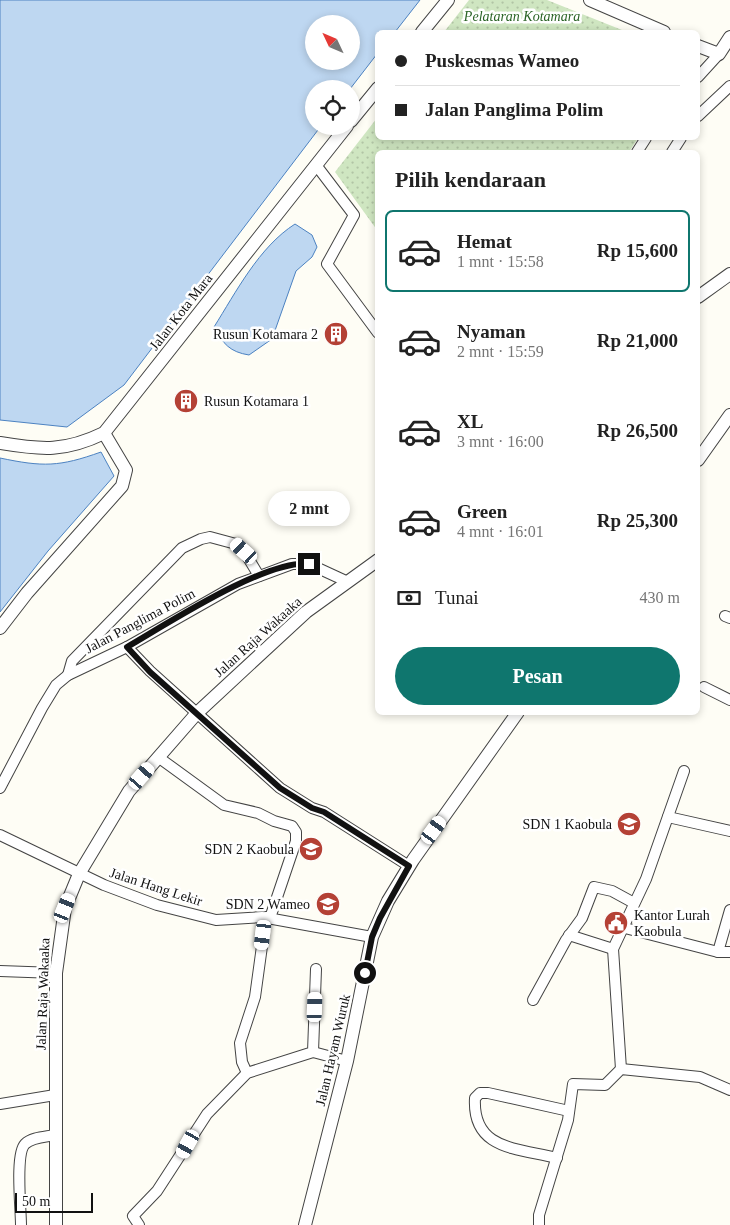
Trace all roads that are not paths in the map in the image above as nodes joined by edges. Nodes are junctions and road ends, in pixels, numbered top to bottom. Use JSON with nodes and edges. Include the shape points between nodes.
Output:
{"nodes":[{"id":1,"x":448,"y":0,"type":"edge"},
{"id":2,"x":590,"y":0,"type":"edge"},
{"id":3,"x":424,"y":30,"type":"edge"},
{"id":4,"x":659,"y":30,"type":"edge"},
{"id":5,"x":730,"y":37,"type":"edge"},
{"id":6,"x":700,"y":47,"type":"edge"},
{"id":7,"x":719,"y":54,"type":"junction"},
{"id":8,"x":700,"y":75,"type":"edge"},
{"id":9,"x":730,"y":86,"type":"edge"},
{"id":10,"x":375,"y":92,"type":"edge"},
{"id":11,"x":360,"y":110,"type":"edge"},
{"id":12,"x":700,"y":114,"type":"edge"},
{"id":13,"x":340,"y":135,"type":"edge"},
{"id":14,"x":316,"y":165,"type":"junction"},
{"id":15,"x":730,"y":274,"type":"edge"},
{"id":16,"x":700,"y":296,"type":"edge"},
{"id":17,"x":375,"y":329,"type":"edge"},
{"id":18,"x":730,"y":415,"type":"edge"},
{"id":19,"x":104,"y":433,"type":"junction"},
{"id":20,"x":0,"y":443,"type":"edge"},
{"id":21,"x":700,"y":457,"type":"edge"},
{"id":22,"x":375,"y":562,"type":"edge"},
{"id":23,"x":259,"y":576,"type":"junction"},
{"id":24,"x":348,"y":582,"type":"junction"},
{"id":25,"x":0,"y":628,"type":"edge"},
{"id":26,"x":127,"y":647,"type":"junction"},
{"id":27,"x":68,"y":675,"type":"junction"},
{"id":28,"x":704,"y":687,"type":"dead end"},
{"id":29,"x":730,"y":700,"type":"edge"},
{"id":30,"x":198,"y":713,"type":"junction"},
{"id":31,"x":516,"y":715,"type":"edge"},
{"id":32,"x":158,"y":757,"type":"junction"},
{"id":33,"x":684,"y":771,"type":"dead end"},
{"id":34,"x":0,"y":788,"type":"edge"},
{"id":35,"x":668,"y":817,"type":"junction"},
{"id":36,"x":730,"y":831,"type":"edge"},
{"id":37,"x":0,"y":836,"type":"edge"},
{"id":38,"x":409,"y":866,"type":"junction"},
{"id":39,"x":79,"y":874,"type":"junction"},
{"id":40,"x":634,"y":903,"type":"junction"},
{"id":41,"x":730,"y":910,"type":"edge"},
{"id":42,"x":268,"y":918,"type":"junction"},
{"id":43,"x":624,"y":928,"type":"junction"},
{"id":44,"x":569,"y":935,"type":"junction"},
{"id":45,"x":372,"y":937,"type":"junction"},
{"id":46,"x":613,"y":949,"type":"junction"},
{"id":47,"x":718,"y":952,"type":"junction"},
{"id":48,"x":730,"y":952,"type":"edge"},
{"id":49,"x":316,"y":969,"type":"dead end"},
{"id":50,"x":0,"y":971,"type":"edge"},
{"id":51,"x":56,"y":973,"type":"junction"},
{"id":52,"x":533,"y":1000,"type":"dead end"},
{"id":53,"x":313,"y":1052,"type":"junction"},
{"id":54,"x":347,"y":1061,"type":"junction"},
{"id":55,"x":621,"y":1069,"type":"junction"},
{"id":56,"x":247,"y":1074,"type":"junction"},
{"id":57,"x":730,"y":1090,"type":"edge"},
{"id":58,"x":55,"y":1095,"type":"junction"},
{"id":59,"x":0,"y":1104,"type":"edge"},
{"id":60,"x":569,"y":1111,"type":"junction"},
{"id":61,"x":55,"y":1135,"type":"junction"},
{"id":62,"x":557,"y":1158,"type":"junction"},
{"id":63,"x":21,"y":1225,"type":"edge"},
{"id":64,"x":56,"y":1225,"type":"edge"},
{"id":65,"x":139,"y":1225,"type":"edge"},
{"id":66,"x":305,"y":1225,"type":"edge"},
{"id":67,"x":539,"y":1225,"type":"edge"}],
"edges":[{"from":1,"to":3,"type":"street"},
{"from":2,"to":4,"type":"street"},
{"from":5,"to":7,"type":"street"},
{"from":6,"to":7,"type":"street"},
{"from":7,"to":8,"type":"street"},
{"from":9,"to":12,"type":"street"},
{"from":10,"to":11,"type":"street"},
{"from":13,"to":14,"type":"street","name":"Jalan Kota Mara"},
{"from":14,"to":17,"type":"street","via":[[354,215],[327,264]]},
{"from":14,"to":19,"type":"street","name":"Jalan Kota Mara"},
{"from":15,"to":16,"type":"street"},
{"from":18,"to":21,"type":"street"},
{"from":19,"to":20,"type":"street","name":"Jalan Kota Mara","via":[[83,443],[52,449]]},
{"from":19,"to":25,"type":"street","via":[[126,470],[122,486]]},
{"from":22,"to":24,"type":"street","name":"Jalan Raja Wakaaka"},
{"from":23,"to":24,"type":"street","name":"Jalan Panglima Polim","via":[[298,562]]},
{"from":23,"to":26,"type":"street","name":"Jalan Panglima Polim","via":[[238,584]]},
{"from":23,"to":27,"type":"street","via":[[236,544],[210,537],[182,548],[72,661]]},
{"from":24,"to":30,"type":"street","name":"Jalan Raja Wakaaka","via":[[306,612]]},
{"from":26,"to":27,"type":"street","name":"Jalan Panglima Polim"},
{"from":26,"to":30,"type":"street","via":[[150,672]]},
{"from":27,"to":34,"type":"street","name":"Jalan Panglima Polim","via":[[56,685],[42,708]]},
{"from":28,"to":29,"type":"street"},
{"from":30,"to":32,"type":"street","name":"Jalan Raja Wakaaka"},
{"from":30,"to":38,"type":"street","via":[[280,788]]},
{"from":31,"to":38,"type":"street","name":"Jalan Hayam Wuruk"},
{"from":32,"to":39,"type":"street","name":"Jalan Raja Wakaaka","via":[[129,791]]},
{"from":32,"to":42,"type":"street","via":[[224,805],[292,826],[296,841]]},
{"from":33,"to":35,"type":"street"},
{"from":35,"to":36,"type":"street"},
{"from":35,"to":40,"type":"street"},
{"from":37,"to":39,"type":"street","name":"Jalan Hang Lekir"},
{"from":38,"to":45,"type":"street","name":"Jalan Hayam Wuruk"},
{"from":39,"to":42,"type":"street","name":"Jalan Hang Lekir","via":[[157,905],[216,920],[250,916]]},
{"from":39,"to":51,"type":"street","name":"Jalan Raja Wakaaka","via":[[65,908]]},
{"from":40,"to":43,"type":"street"},
{"from":40,"to":44,"type":"street","via":[[594,886],[582,918]]},
{"from":41,"to":47,"type":"street"},
{"from":42,"to":45,"type":"street","name":"Jalan Hang Lekir"},
{"from":42,"to":56,"type":"street","via":[[255,997],[240,1043]]},
{"from":43,"to":46,"type":"street"},
{"from":43,"to":47,"type":"street"},
{"from":44,"to":46,"type":"street"},
{"from":44,"to":52,"type":"street"},
{"from":45,"to":54,"type":"street","name":"Jalan Hayam Wuruk"},
{"from":46,"to":55,"type":"street"},
{"from":47,"to":48,"type":"street"},
{"from":49,"to":53,"type":"street"},
{"from":50,"to":51,"type":"street"},
{"from":51,"to":58,"type":"street","name":"Jalan Raja Wakaaka"},
{"from":53,"to":54,"type":"street"},
{"from":53,"to":56,"type":"street"},
{"from":54,"to":66,"type":"street","name":"Jalan Hayam Wuruk"},
{"from":55,"to":57,"type":"street","via":[[700,1077]]},
{"from":55,"to":60,"type":"street","via":[[604,1085],[572,1085]]},
{"from":56,"to":65,"type":"street","via":[[207,1114],[157,1191],[132,1216]]},
{"from":58,"to":59,"type":"street"},
{"from":58,"to":61,"type":"street","name":"Jalan Raja Wakaaka"},
{"from":60,"to":62,"type":"street"},
{"from":60,"to":62,"type":"street","via":[[488,1093],[480,1093],[475,1098],[475,1118],[488,1138],[498,1144]]},
{"from":61,"to":63,"type":"street","via":[[24,1144],[20,1156]]},
{"from":61,"to":64,"type":"street","name":"Jalan Raja Wakaaka"},
{"from":62,"to":67,"type":"street","via":[[539,1215]]}]}
